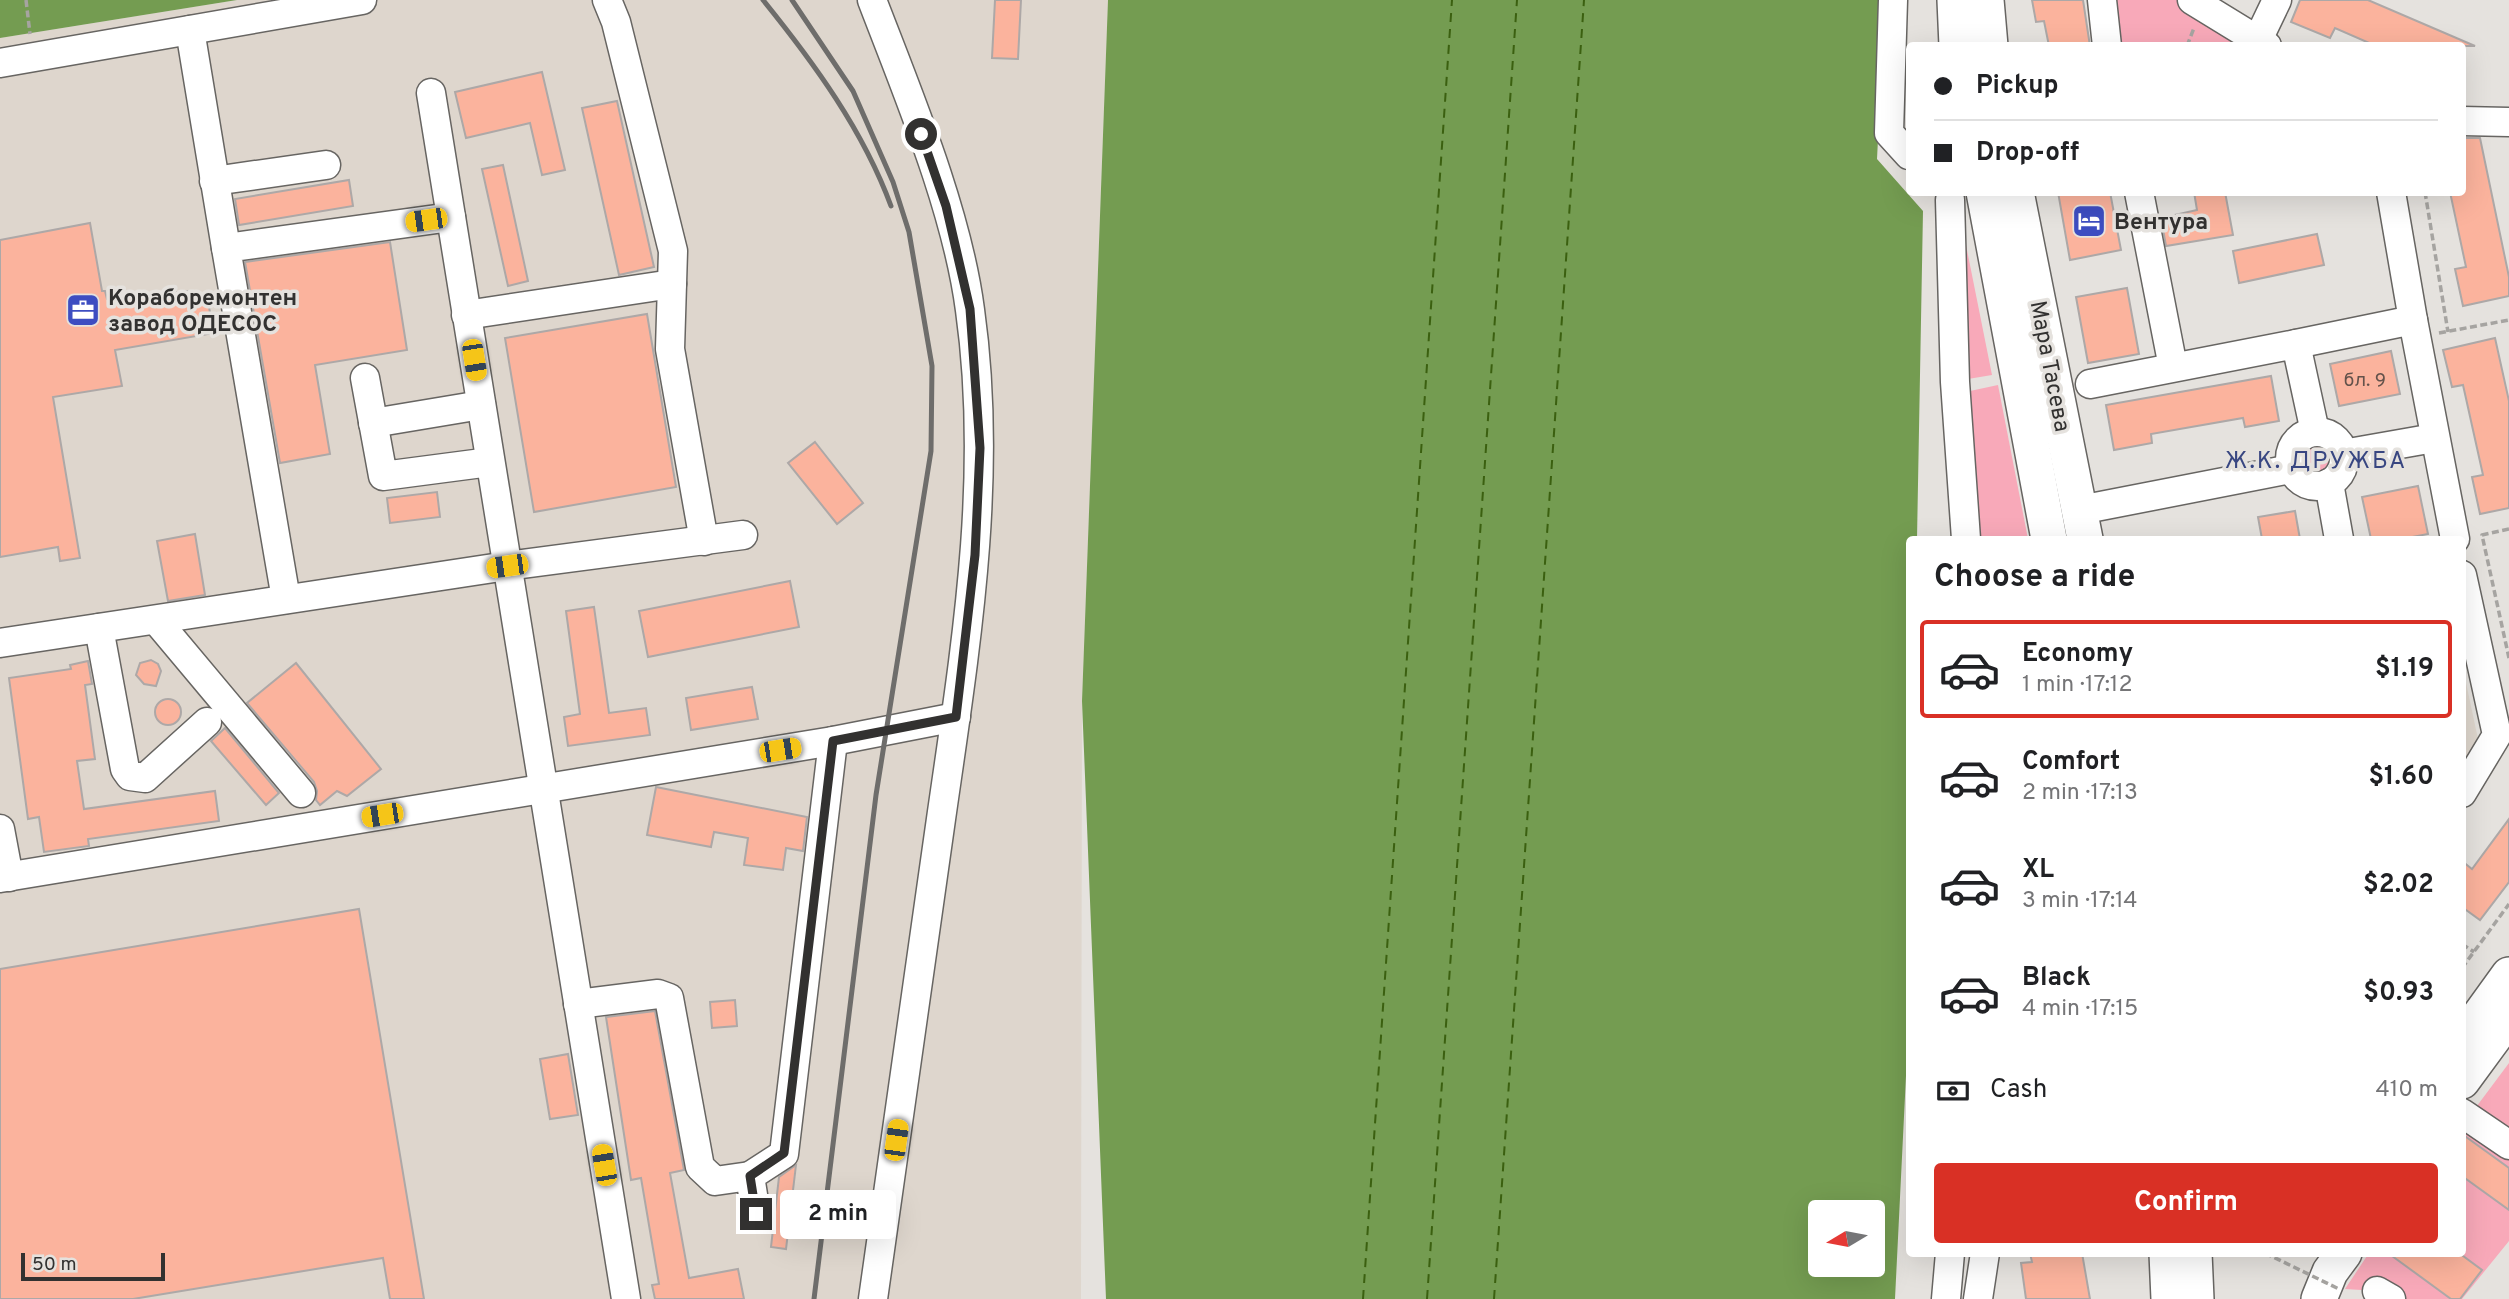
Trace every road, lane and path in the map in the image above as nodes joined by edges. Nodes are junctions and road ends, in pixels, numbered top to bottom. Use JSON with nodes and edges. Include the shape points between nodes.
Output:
{"nodes":[{"id":1,"x":26,"y":0,"type":"edge"},
{"id":2,"x":362,"y":0,"type":"edge"},
{"id":3,"x":607,"y":0,"type":"edge"},
{"id":4,"x":872,"y":0,"type":"edge"},
{"id":5,"x":1893,"y":0,"type":"edge"},
{"id":6,"x":1955,"y":0,"type":"edge"},
{"id":7,"x":1986,"y":0,"type":"edge"},
{"id":8,"x":2102,"y":0,"type":"edge"},
{"id":9,"x":2192,"y":0,"type":"edge"},
{"id":10,"x":2277,"y":0,"type":"edge"},
{"id":11,"x":190,"y":30,"type":"junction"},
{"id":12,"x":1957,"y":42,"type":"edge"},
{"id":13,"x":1990,"y":42,"type":"edge"},
{"id":14,"x":2107,"y":42,"type":"edge"},
{"id":15,"x":2257,"y":42,"type":"edge"},
{"id":16,"x":2261,"y":42,"type":"edge"},
{"id":17,"x":32,"y":46,"type":"junction"},
{"id":18,"x":0,"y":62,"type":"edge"},
{"id":19,"x":431,"y":93,"type":"dead end"},
{"id":20,"x":2466,"y":121,"type":"edge"},
{"id":21,"x":2509,"y":122,"type":"edge"},
{"id":22,"x":1906,"y":152,"type":"edge"},
{"id":23,"x":326,"y":165,"type":"dead end"},
{"id":24,"x":214,"y":181,"type":"junction"},
{"id":25,"x":1947,"y":196,"type":"edge"},
{"id":26,"x":1985,"y":196,"type":"edge"},
{"id":27,"x":2017,"y":196,"type":"edge"},
{"id":28,"x":2140,"y":196,"type":"edge"},
{"id":29,"x":2391,"y":196,"type":"edge"},
{"id":30,"x":2426,"y":196,"type":"edge"},
{"id":31,"x":451,"y":217,"type":"junction"},
{"id":32,"x":226,"y":248,"type":"junction"},
{"id":33,"x":672,"y":284,"type":"junction"},
{"id":34,"x":466,"y":315,"type":"junction"},
{"id":35,"x":2509,"y":320,"type":"edge"},
{"id":36,"x":2415,"y":329,"type":"junction"},
{"id":37,"x":2448,"y":331,"type":"junction"},
{"id":38,"x":2297,"y":344,"type":"junction"},
{"id":39,"x":2173,"y":367,"type":"junction"},
{"id":40,"x":365,"y":378,"type":"dead end"},
{"id":41,"x":2090,"y":384,"type":"dead end"},
{"id":42,"x":481,"y":405,"type":"junction"},
{"id":43,"x":373,"y":422,"type":"junction"},
{"id":44,"x":2315,"y":432,"type":"junction"},
{"id":45,"x":2434,"y":438,"type":"junction"},
{"id":46,"x":2343,"y":454,"type":"junction"},
{"id":47,"x":490,"y":462,"type":"junction"},
{"id":48,"x":2291,"y":469,"type":"junction"},
{"id":49,"x":2329,"y":483,"type":"junction"},
{"id":50,"x":2082,"y":524,"type":"edge"},
{"id":51,"x":2509,"y":529,"type":"edge"},
{"id":52,"x":743,"y":536,"type":"dead end"},
{"id":53,"x":1966,"y":536,"type":"edge"},
{"id":54,"x":2048,"y":536,"type":"edge"},
{"id":55,"x":2338,"y":536,"type":"edge"},
{"id":56,"x":2454,"y":536,"type":"edge"},
{"id":57,"x":704,"y":541,"type":"junction"},
{"id":58,"x":507,"y":566,"type":"junction"},
{"id":59,"x":2466,"y":591,"type":"edge"},
{"id":60,"x":286,"y":599,"type":"junction"},
{"id":61,"x":156,"y":620,"type":"junction"},
{"id":62,"x":99,"y":628,"type":"junction"},
{"id":63,"x":0,"y":643,"type":"edge"},
{"id":64,"x":2509,"y":658,"type":"edge"},
{"id":65,"x":956,"y":717,"type":"junction"},
{"id":66,"x":207,"y":722,"type":"dead end"},
{"id":67,"x":2503,"y":734,"type":"edge"},
{"id":68,"x":833,"y":741,"type":"junction"},
{"id":69,"x":2466,"y":787,"type":"edge"},
{"id":70,"x":542,"y":789,"type":"junction"},
{"id":71,"x":301,"y":793,"type":"dead end"},
{"id":72,"x":0,"y":830,"type":"edge"},
{"id":73,"x":4,"y":878,"type":"edge"},
{"id":74,"x":2509,"y":904,"type":"edge"},
{"id":75,"x":2466,"y":947,"type":"edge"},
{"id":76,"x":2474,"y":952,"type":"junction"},
{"id":77,"x":2466,"y":963,"type":"edge"},
{"id":78,"x":2509,"y":975,"type":"edge"},
{"id":79,"x":578,"y":1004,"type":"junction"},
{"id":80,"x":2509,"y":1017,"type":"edge"},
{"id":81,"x":2466,"y":1034,"type":"edge"},
{"id":82,"x":2466,"y":1076,"type":"edge"},
{"id":83,"x":2466,"y":1116,"type":"edge"},
{"id":84,"x":2509,"y":1145,"type":"edge"},
{"id":85,"x":750,"y":1176,"type":"junction"},
{"id":86,"x":756,"y":1214,"type":"dead end"},
{"id":87,"x":1950,"y":1257,"type":"edge"},
{"id":88,"x":1984,"y":1257,"type":"edge"},
{"id":89,"x":2167,"y":1257,"type":"edge"},
{"id":90,"x":2194,"y":1257,"type":"edge"},
{"id":91,"x":2271,"y":1257,"type":"edge"},
{"id":92,"x":2316,"y":1257,"type":"edge"},
{"id":93,"x":2341,"y":1257,"type":"edge"},
{"id":94,"x":2329,"y":1294,"type":"edge"},
{"id":95,"x":626,"y":1299,"type":"edge"},
{"id":96,"x":873,"y":1299,"type":"edge"},
{"id":97,"x":1946,"y":1299,"type":"edge"},
{"id":98,"x":1978,"y":1299,"type":"edge"},
{"id":99,"x":2169,"y":1299,"type":"edge"},
{"id":100,"x":2196,"y":1299,"type":"edge"},
{"id":101,"x":2300,"y":1299,"type":"edge"}],
"edges":[{"from":1,"to":17,"type":"path"},
{"from":2,"to":11,"type":"street"},
{"from":3,"to":33,"type":"street","via":[[673,251]]},
{"from":4,"to":65,"type":"street","via":[[946,206],[970,309],[980,448],[975,555]]},
{"from":5,"to":22,"type":"street","via":[[1889,133]]},
{"from":6,"to":12,"type":"main road"},
{"from":7,"to":13,"type":"main road"},
{"from":8,"to":14,"type":"street"},
{"from":9,"to":15,"type":"street"},
{"from":10,"to":16,"type":"street"},
{"from":11,"to":17,"type":"street"},
{"from":11,"to":24,"type":"street"},
{"from":17,"to":18,"type":"street"},
{"from":19,"to":31,"type":"street"},
{"from":20,"to":21,"type":"street"},
{"from":23,"to":24,"type":"street"},
{"from":24,"to":32,"type":"street"},
{"from":25,"to":53,"type":"street"},
{"from":26,"to":54,"type":"main road","name":"Мара Тасева"},
{"from":27,"to":50,"type":"main road","name":"Мара Тасева"},
{"from":28,"to":39,"type":"street"},
{"from":29,"to":36,"type":"street"},
{"from":30,"to":37,"type":"path"},
{"from":31,"to":32,"type":"street"},
{"from":31,"to":34,"type":"street"},
{"from":32,"to":60,"type":"street"},
{"from":33,"to":34,"type":"street"},
{"from":33,"to":57,"type":"street","via":[[670,349]]},
{"from":34,"to":42,"type":"street"},
{"from":35,"to":37,"type":"path"},
{"from":36,"to":37,"type":"path"},
{"from":36,"to":38,"type":"street"},
{"from":36,"to":45,"type":"street"},
{"from":38,"to":39,"type":"street"},
{"from":38,"to":44,"type":"street"},
{"from":39,"to":41,"type":"street"},
{"from":40,"to":43,"type":"street"},
{"from":42,"to":43,"type":"street"},
{"from":42,"to":47,"type":"street"},
{"from":43,"to":47,"type":"street","via":[[383,476]]},
{"from":44,"to":46,"type":"street","via":[[2336,441]]},
{"from":44,"to":48,"type":"street","via":[[2294,444]]},
{"from":45,"to":46,"type":"street"},
{"from":45,"to":56,"type":"street"},
{"from":46,"to":49,"type":"street","via":[[2341,471]]},
{"from":47,"to":58,"type":"street"},
{"from":48,"to":49,"type":"street","via":[[2303,483]]},
{"from":48,"to":50,"type":"street"},
{"from":49,"to":55,"type":"street"},
{"from":51,"to":64,"type":"path","via":[[2482,535]]},
{"from":52,"to":57,"type":"street"},
{"from":57,"to":58,"type":"street"},
{"from":58,"to":60,"type":"street"},
{"from":58,"to":70,"type":"street"},
{"from":59,"to":67,"type":"street"},
{"from":60,"to":61,"type":"street"},
{"from":61,"to":62,"type":"street"},
{"from":61,"to":71,"type":"street"},
{"from":62,"to":63,"type":"street"},
{"from":62,"to":66,"type":"street","via":[[130,776],[145,778]]},
{"from":65,"to":68,"type":"street"},
{"from":65,"to":96,"type":"street"},
{"from":67,"to":69,"type":"street"},
{"from":68,"to":70,"type":"street"},
{"from":68,"to":85,"type":"street","via":[[784,1153]]},
{"from":70,"to":73,"type":"street"},
{"from":70,"to":79,"type":"street"},
{"from":72,"to":73,"type":"street"},
{"from":74,"to":76,"type":"path"},
{"from":75,"to":76,"type":"path"},
{"from":76,"to":77,"type":"path"},
{"from":78,"to":81,"type":"main road"},
{"from":79,"to":85,"type":"street","via":[[658,993],[669,998],[700,1167],[715,1181]]},
{"from":79,"to":95,"type":"street"},
{"from":80,"to":82,"type":"main road"},
{"from":83,"to":84,"type":"street"},
{"from":85,"to":86,"type":"street"},
{"from":87,"to":97,"type":"street"},
{"from":88,"to":98,"type":"street"},
{"from":89,"to":99,"type":"main road"},
{"from":90,"to":100,"type":"main road"},
{"from":91,"to":94,"type":"path","bridge":true},
{"from":92,"to":101,"type":"main road"},
{"from":93,"to":94,"type":"main road","via":[[2330,1272]]}]}
